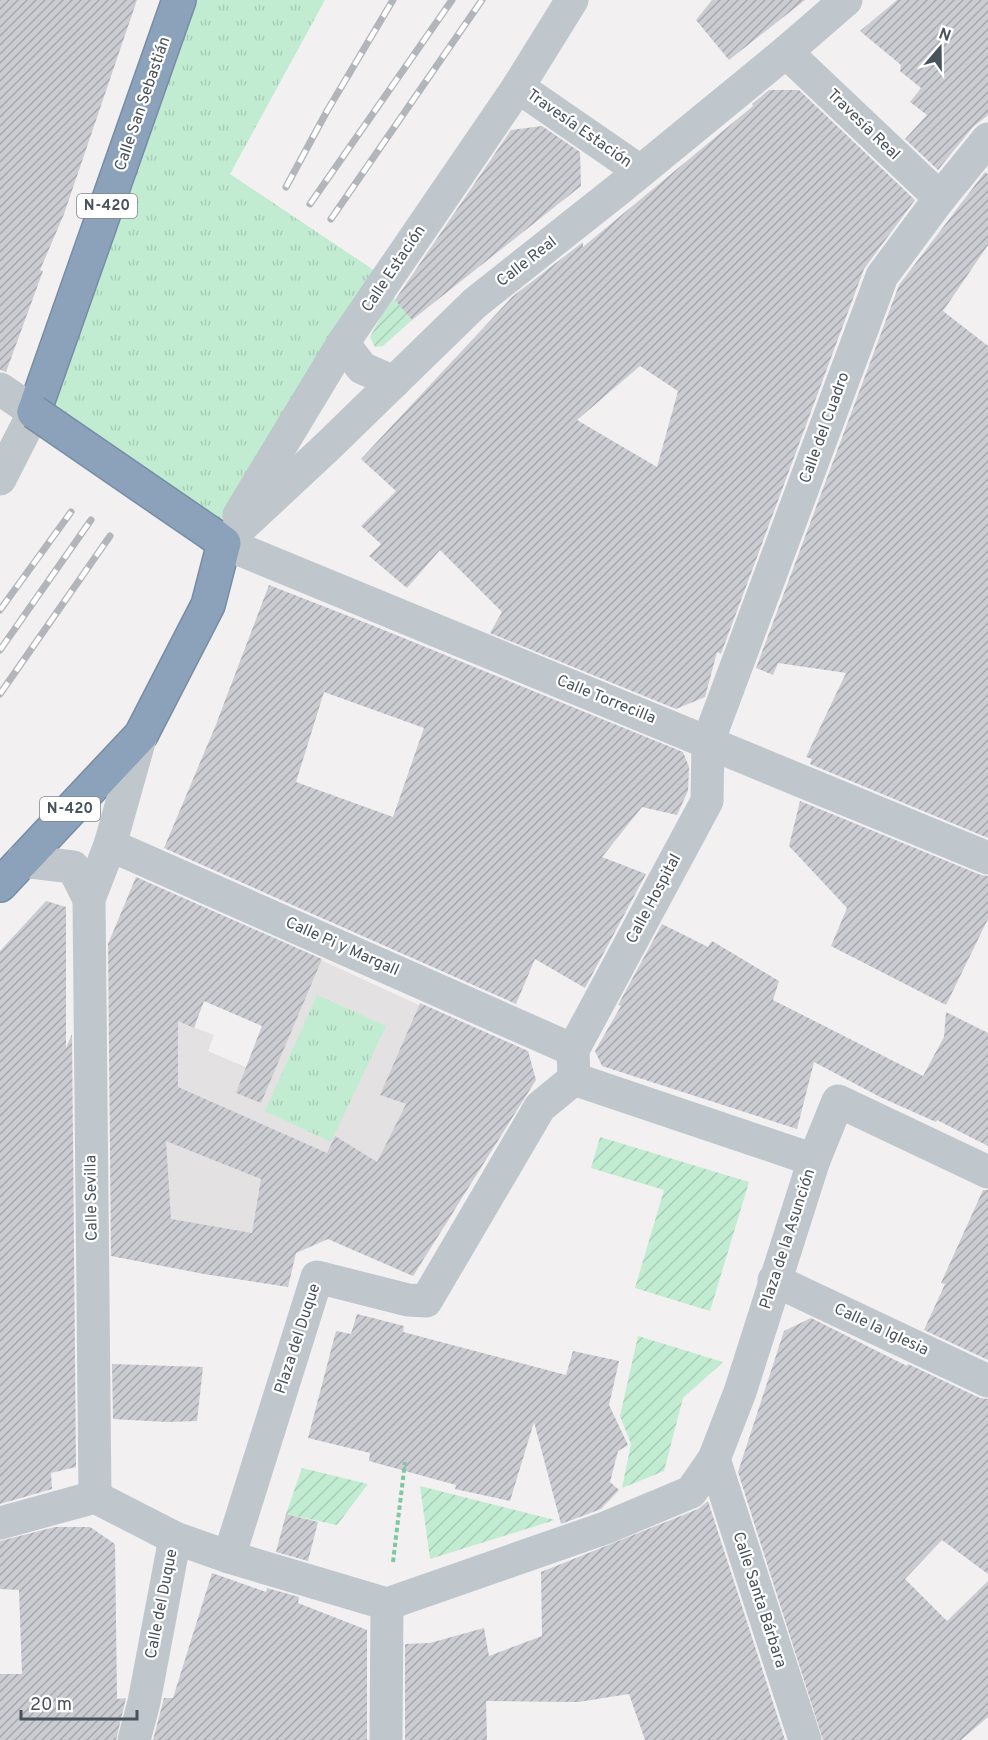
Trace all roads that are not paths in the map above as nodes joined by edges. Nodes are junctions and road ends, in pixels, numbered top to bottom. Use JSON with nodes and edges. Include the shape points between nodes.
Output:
{"nodes":[{"id":1,"x":179,"y":0,"type":"edge"},
{"id":2,"x":572,"y":0,"type":"edge"},
{"id":3,"x":846,"y":0,"type":"edge"},
{"id":4,"x":786,"y":52,"type":"junction"},
{"id":5,"x":518,"y":87,"type":"junction"},
{"id":6,"x":988,"y":139,"type":"edge"},
{"id":7,"x":640,"y":171,"type":"junction"},
{"id":8,"x":940,"y":198,"type":"junction"},
{"id":9,"x":343,"y":343,"type":"junction"},
{"id":10,"x":394,"y":382,"type":"junction"},
{"id":11,"x":0,"y":389,"type":"edge"},
{"id":12,"x":34,"y":412,"type":"junction"},
{"id":13,"x":0,"y":479,"type":"edge"},
{"id":14,"x":218,"y":539,"type":"junction"},
{"id":15,"x":141,"y":735,"type":"junction"},
{"id":16,"x":708,"y":742,"type":"junction"},
{"id":17,"x":111,"y":845,"type":"junction"},
{"id":18,"x":988,"y":858,"type":"edge"},
{"id":19,"x":22,"y":861,"type":"junction"},
{"id":20,"x":0,"y":885,"type":"edge"},
{"id":21,"x":89,"y":899,"type":"junction"},
{"id":22,"x":574,"y":1065,"type":"junction"},
{"id":23,"x":814,"y":1160,"type":"junction"},
{"id":24,"x":988,"y":1172,"type":"edge"},
{"id":25,"x":774,"y":1280,"type":"junction"},
{"id":26,"x":988,"y":1381,"type":"edge"},
{"id":27,"x":714,"y":1460,"type":"junction"},
{"id":28,"x":95,"y":1497,"type":"junction"},
{"id":29,"x":0,"y":1523,"type":"edge"},
{"id":30,"x":175,"y":1538,"type":"junction"},
{"id":31,"x":229,"y":1557,"type":"junction"},
{"id":32,"x":387,"y":1604,"type":"junction"},
{"id":33,"x":134,"y":1740,"type":"edge"},
{"id":34,"x":386,"y":1740,"type":"edge"},
{"id":35,"x":805,"y":1740,"type":"edge"}],
"edges":[{"from":1,"to":12,"type":"highway","name":"Calle San Sebastián","number":"N-420"},
{"from":2,"to":5,"type":"street","name":"Calle Estación"},
{"from":3,"to":4,"type":"street","name":"Calle Real"},
{"from":4,"to":7,"type":"street","name":"Calle Real"},
{"from":4,"to":8,"type":"street","name":"Travesía Real"},
{"from":5,"to":7,"type":"street","name":"Travesía Estación"},
{"from":5,"to":9,"type":"street","name":"Calle Estación"},
{"from":6,"to":8,"type":"street","name":"Calle del Cuadro"},
{"from":7,"to":10,"type":"street","name":"Calle Real","via":[[475,303]]},
{"from":8,"to":16,"type":"street","name":"Calle del Cuadro","via":[[882,276]]},
{"from":9,"to":10,"type":"street","via":[[362,368]]},
{"from":9,"to":14,"type":"street","name":"Calle Estación"},
{"from":10,"to":14,"type":"street","name":"Calle Real"},
{"from":11,"to":12,"type":"street"},
{"from":12,"to":13,"type":"street"},
{"from":12,"to":14,"type":"highway","bridge":true},
{"from":14,"to":15,"type":"highway","number":"N-420","via":[[208,605]]},
{"from":14,"to":16,"type":"street","name":"Calle Torrecilla"},
{"from":15,"to":17,"type":"street","name":"Calle Sevilla"},
{"from":15,"to":19,"type":"highway","number":"N-420"},
{"from":16,"to":18,"type":"street","name":"Calle Torrecilla"},
{"from":16,"to":22,"type":"street","name":"Calle Hospital","via":[[707,801]]},
{"from":17,"to":21,"type":"street","name":"Calle Sevilla"},
{"from":17,"to":22,"type":"street","name":"Calle Pi y Margall"},
{"from":19,"to":20,"type":"highway","number":"N-420"},
{"from":19,"to":21,"type":"street","name":"Calle Sevilla","via":[[73,867]]},
{"from":21,"to":28,"type":"street","name":"Calle Sevilla"},
{"from":22,"to":23,"type":"street","name":"Plaza de la Asunción"},
{"from":22,"to":31,"type":"street","name":"Plaza del Duque","via":[[540,1107],[426,1301],[317,1277]]},
{"from":23,"to":24,"type":"street","via":[[838,1101]]},
{"from":23,"to":25,"type":"street","name":"Plaza de la Asunción"},
{"from":25,"to":26,"type":"street","name":"Calle la Iglesia"},
{"from":25,"to":27,"type":"street","name":"Plaza de la Asunción","via":[[740,1392]]},
{"from":27,"to":32,"type":"street","name":"Plaza de la Asunción","via":[[691,1492],[605,1528]]},
{"from":27,"to":35,"type":"street","name":"Calle Santa Bárbara"},
{"from":28,"to":29,"type":"street"},
{"from":28,"to":30,"type":"street"},
{"from":30,"to":31,"type":"street"},
{"from":30,"to":33,"type":"street","name":"Calle del Duque"},
{"from":31,"to":32,"type":"street"},
{"from":32,"to":34,"type":"street"}]}
